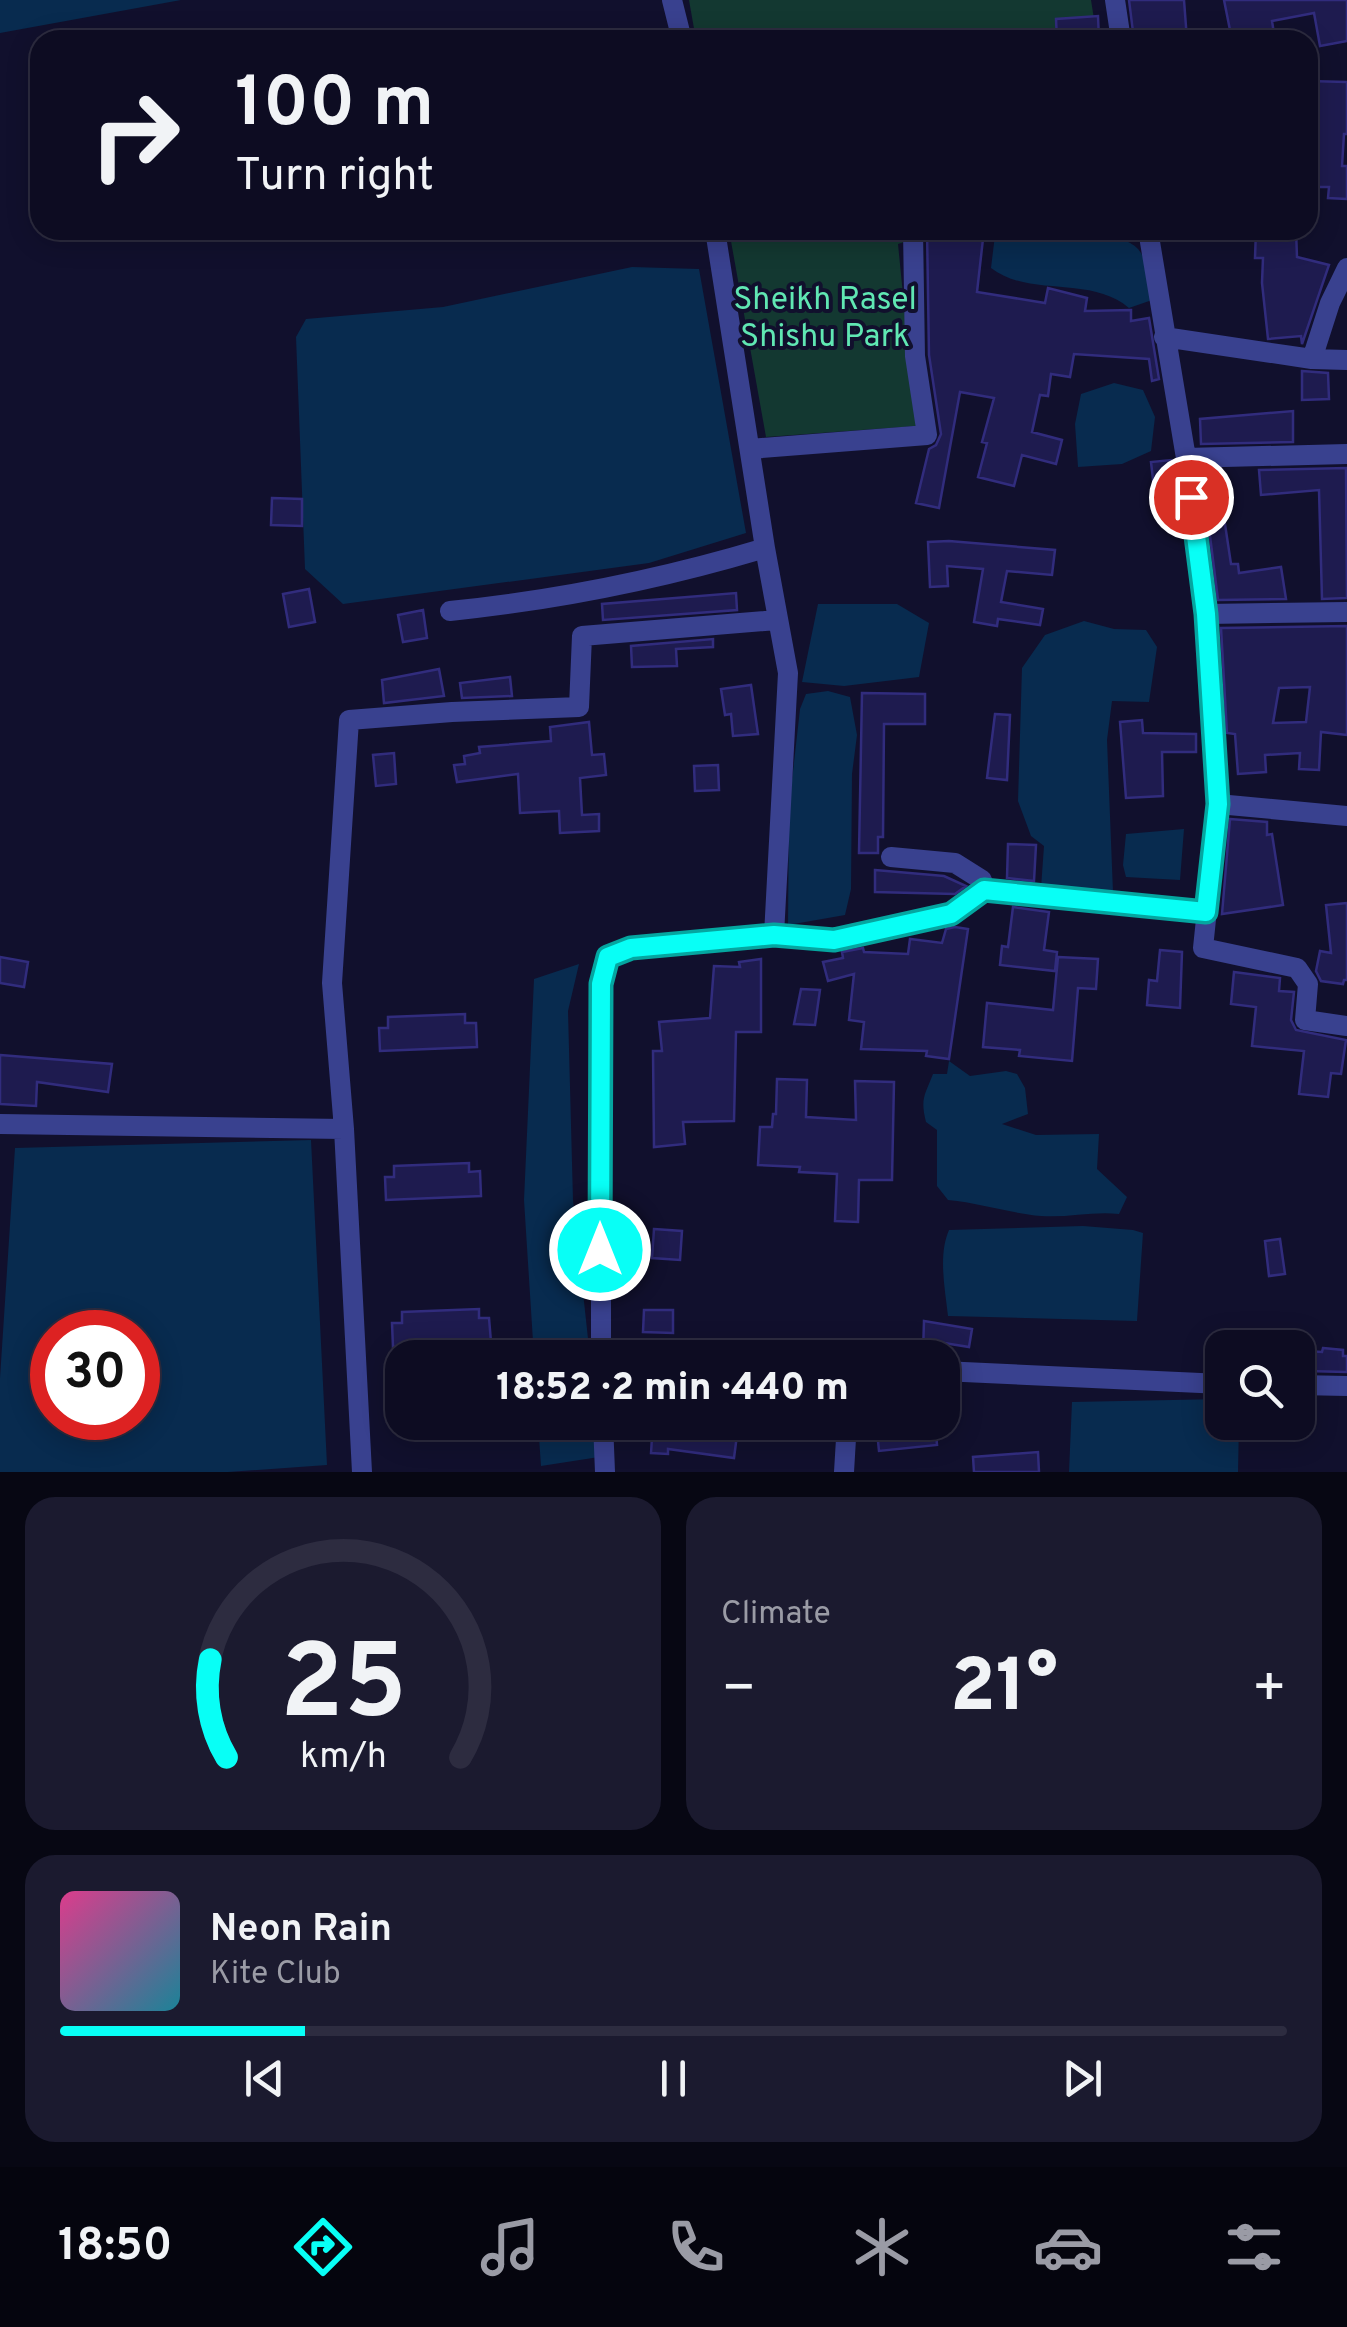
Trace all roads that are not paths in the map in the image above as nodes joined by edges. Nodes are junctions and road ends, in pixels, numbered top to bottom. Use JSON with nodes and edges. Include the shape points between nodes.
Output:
{"nodes":[{"id":1,"x":672,"y":0,"type":"edge"},
{"id":2,"x":1115,"y":0,"type":"edge"},
{"id":3,"x":680,"y":30,"type":"edge"},
{"id":4,"x":1120,"y":30,"type":"edge"},
{"id":5,"x":717,"y":240,"type":"edge"},
{"id":6,"x":913,"y":240,"type":"edge"},
{"id":7,"x":1149,"y":240,"type":"edge"},
{"id":8,"x":1347,"y":268,"type":"edge"},
{"id":9,"x":1164,"y":337,"type":"junction"},
{"id":10,"x":1312,"y":359,"type":"junction"},
{"id":11,"x":1347,"y":360,"type":"edge"},
{"id":12,"x":750,"y":449,"type":"junction"},
{"id":13,"x":1347,"y":454,"type":"edge"},
{"id":14,"x":1186,"y":458,"type":"junction"},
{"id":15,"x":765,"y":548,"type":"junction"},
{"id":16,"x":450,"y":611,"type":"dead end"},
{"id":17,"x":1347,"y":612,"type":"edge"},
{"id":18,"x":1206,"y":614,"type":"junction"},
{"id":19,"x":777,"y":620,"type":"junction"},
{"id":20,"x":1218,"y":804,"type":"junction"},
{"id":21,"x":1347,"y":816,"type":"edge"},
{"id":22,"x":891,"y":857,"type":"dead end"},
{"id":23,"x":984,"y":890,"type":"junction"},
{"id":24,"x":1206,"y":912,"type":"junction"},
{"id":25,"x":774,"y":935,"type":"junction"},
{"id":26,"x":1347,"y":1026,"type":"edge"},
{"id":27,"x":0,"y":1124,"type":"edge"},
{"id":28,"x":344,"y":1130,"type":"junction"},
{"id":29,"x":601,"y":1340,"type":"edge"},
{"id":30,"x":960,"y":1372,"type":"edge"},
{"id":31,"x":1205,"y":1383,"type":"edge"},
{"id":32,"x":1315,"y":1385,"type":"edge"},
{"id":33,"x":1347,"y":1386,"type":"edge"},
{"id":34,"x":604,"y":1440,"type":"edge"},
{"id":35,"x":846,"y":1440,"type":"edge"},
{"id":36,"x":362,"y":1472,"type":"edge"},
{"id":37,"x":605,"y":1472,"type":"edge"},
{"id":38,"x":844,"y":1472,"type":"edge"}],
"edges":[{"from":1,"to":3,"type":"street"},
{"from":2,"to":4,"type":"street"},
{"from":5,"to":12,"type":"street"},
{"from":6,"to":12,"type":"street","via":[[915,356],[927,436]]},
{"from":7,"to":9,"type":"street"},
{"from":8,"to":10,"type":"street"},
{"from":9,"to":10,"type":"street"},
{"from":9,"to":14,"type":"street"},
{"from":10,"to":11,"type":"street"},
{"from":12,"to":15,"type":"street"},
{"from":13,"to":14,"type":"street"},
{"from":14,"to":18,"type":"street"},
{"from":15,"to":16,"type":"street","via":[[537,602]]},
{"from":15,"to":19,"type":"street"},
{"from":17,"to":18,"type":"street"},
{"from":18,"to":20,"type":"street"},
{"from":19,"to":25,"type":"street","via":[[788,673]]},
{"from":19,"to":28,"type":"street","via":[[582,636],[579,707],[349,720],[332,983]]},
{"from":20,"to":21,"type":"street"},
{"from":20,"to":24,"type":"street"},
{"from":22,"to":23,"type":"street","via":[[955,863],[982,880]]},
{"from":23,"to":24,"type":"street"},
{"from":23,"to":25,"type":"street","via":[[951,914],[834,940]]},
{"from":24,"to":26,"type":"street","via":[[1202,948],[1297,968],[1308,984],[1305,1020]]},
{"from":25,"to":29,"type":"street","via":[[631,948],[608,957],[601,984]]},
{"from":27,"to":28,"type":"street"},
{"from":28,"to":36,"type":"street"},
{"from":30,"to":31,"type":"street"},
{"from":32,"to":33,"type":"street"},
{"from":34,"to":37,"type":"street"},
{"from":35,"to":38,"type":"street"}]}
